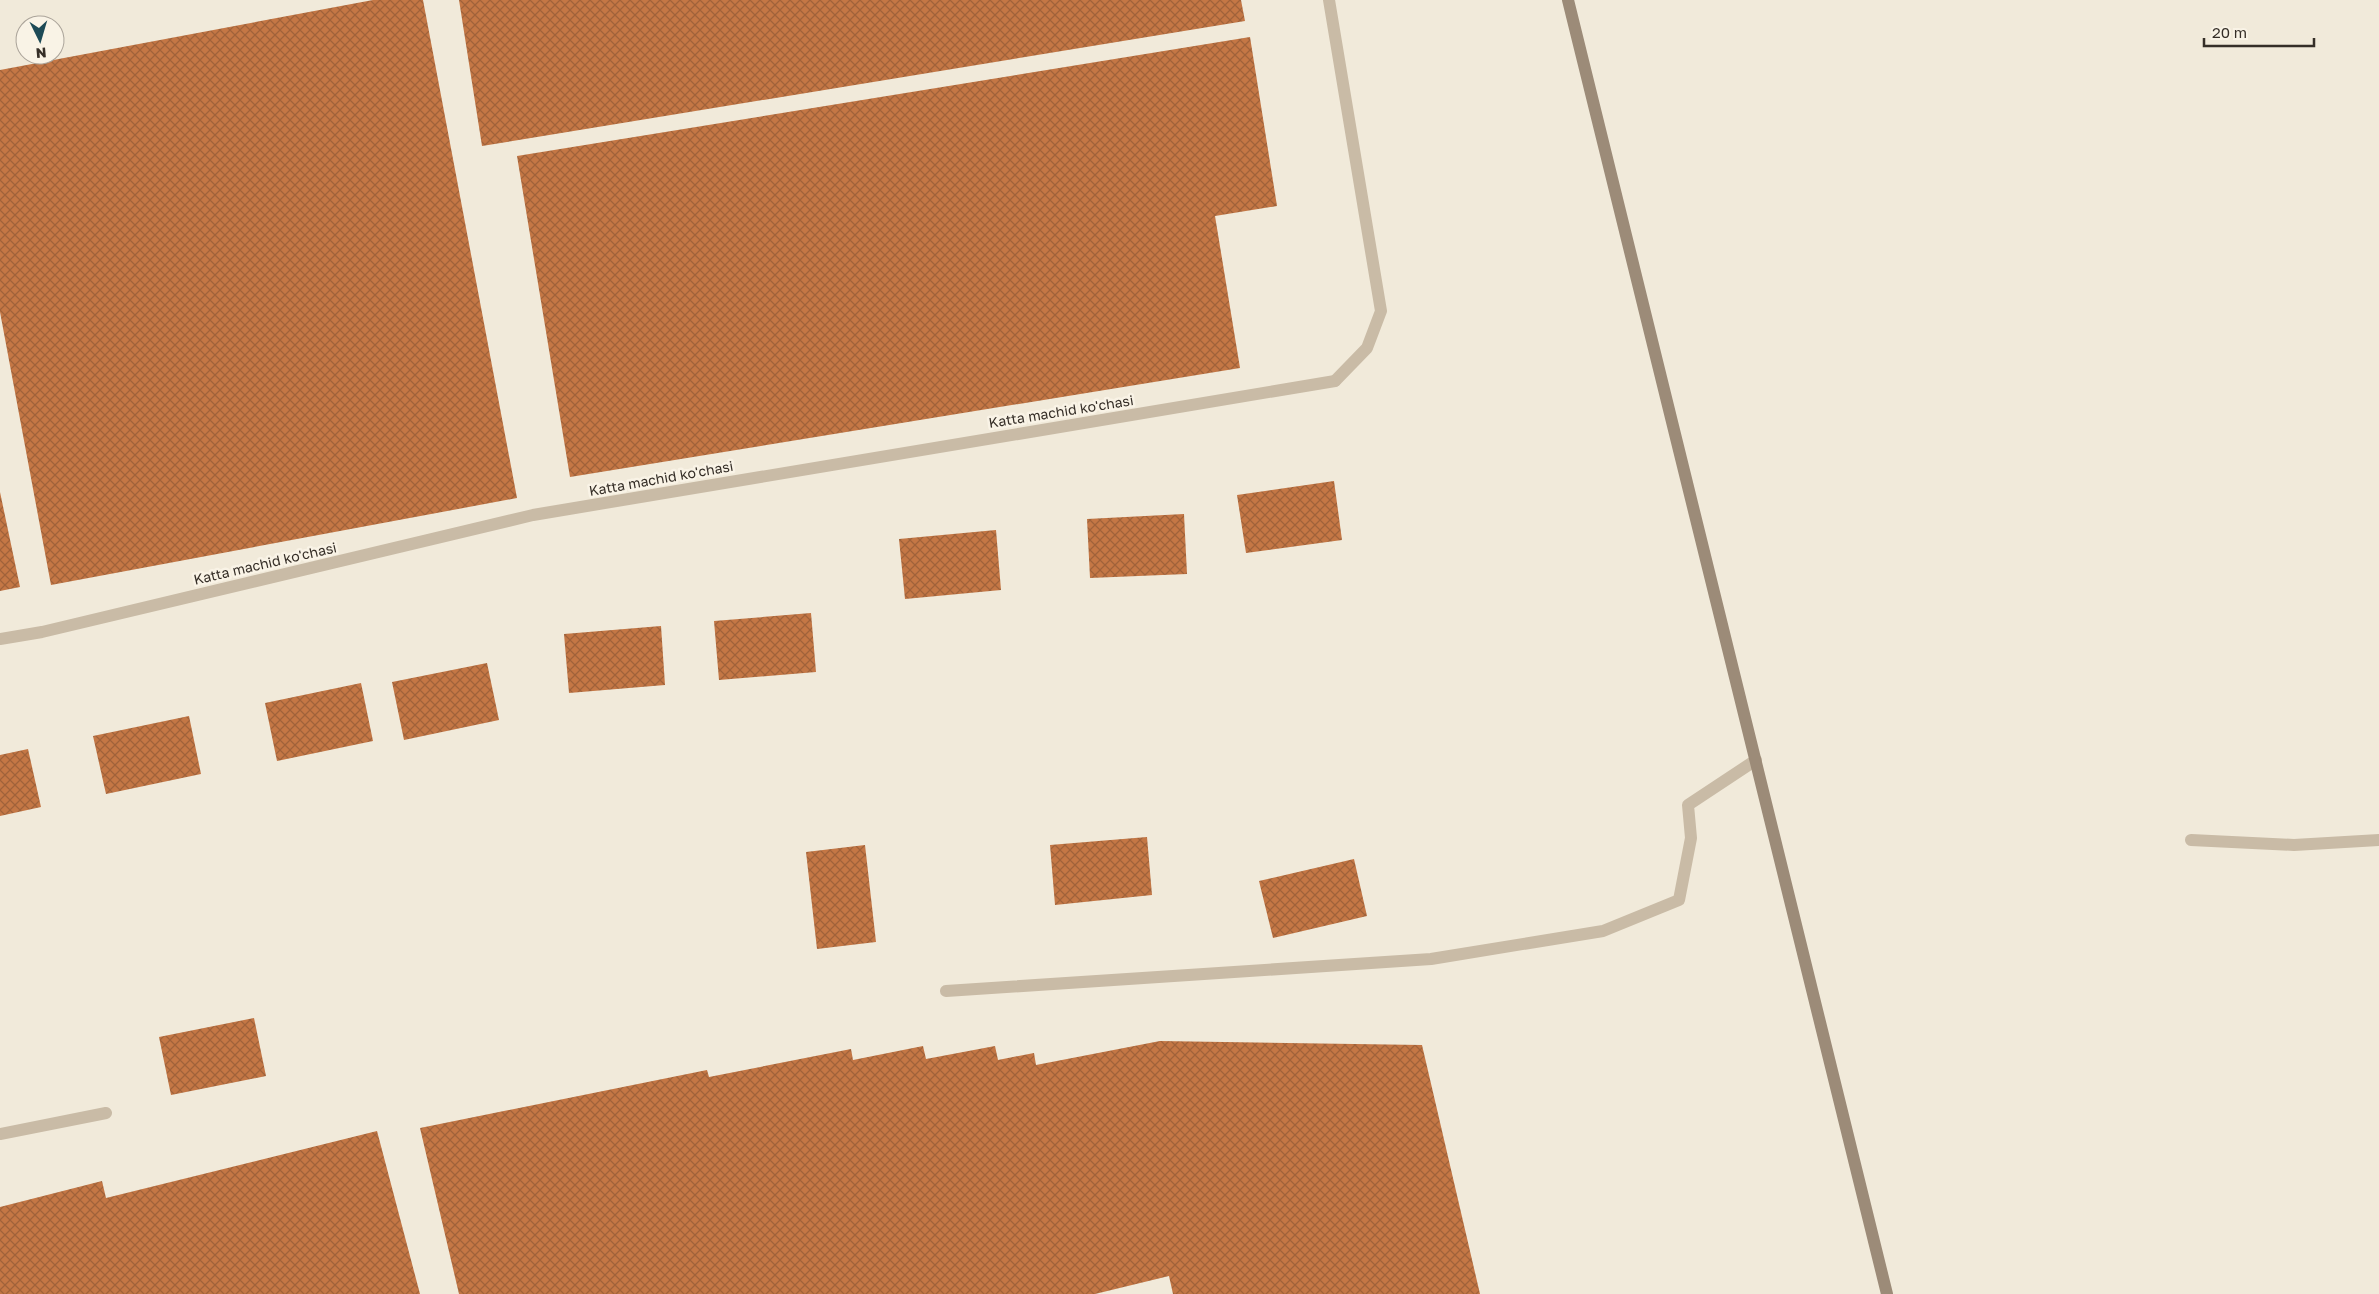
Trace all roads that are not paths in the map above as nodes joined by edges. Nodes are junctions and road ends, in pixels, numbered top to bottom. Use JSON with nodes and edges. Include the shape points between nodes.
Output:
{"nodes":[{"id":1,"x":1329,"y":0,"type":"edge"},
{"id":2,"x":1568,"y":0,"type":"edge"},
{"id":3,"x":0,"y":639,"type":"edge"},
{"id":4,"x":1756,"y":760,"type":"junction"},
{"id":5,"x":2191,"y":840,"type":"dead end"},
{"id":6,"x":2379,"y":840,"type":"edge"},
{"id":7,"x":946,"y":991,"type":"dead end"},
{"id":8,"x":106,"y":1113,"type":"dead end"},
{"id":9,"x":0,"y":1134,"type":"edge"},
{"id":10,"x":1887,"y":1294,"type":"edge"}],
"edges":[{"from":1,"to":3,"type":"street","name":"Katta machid ko'chasi","via":[[1381,311],[1367,348],[1335,380],[533,515],[42,632]]},
{"from":2,"to":4,"type":"street"},
{"from":4,"to":7,"type":"street","via":[[1688,806],[1691,838],[1679,900],[1603,931],[1431,959]]},
{"from":4,"to":10,"type":"street"},
{"from":5,"to":6,"type":"street","via":[[2294,846]]},
{"from":8,"to":9,"type":"street"}]}
